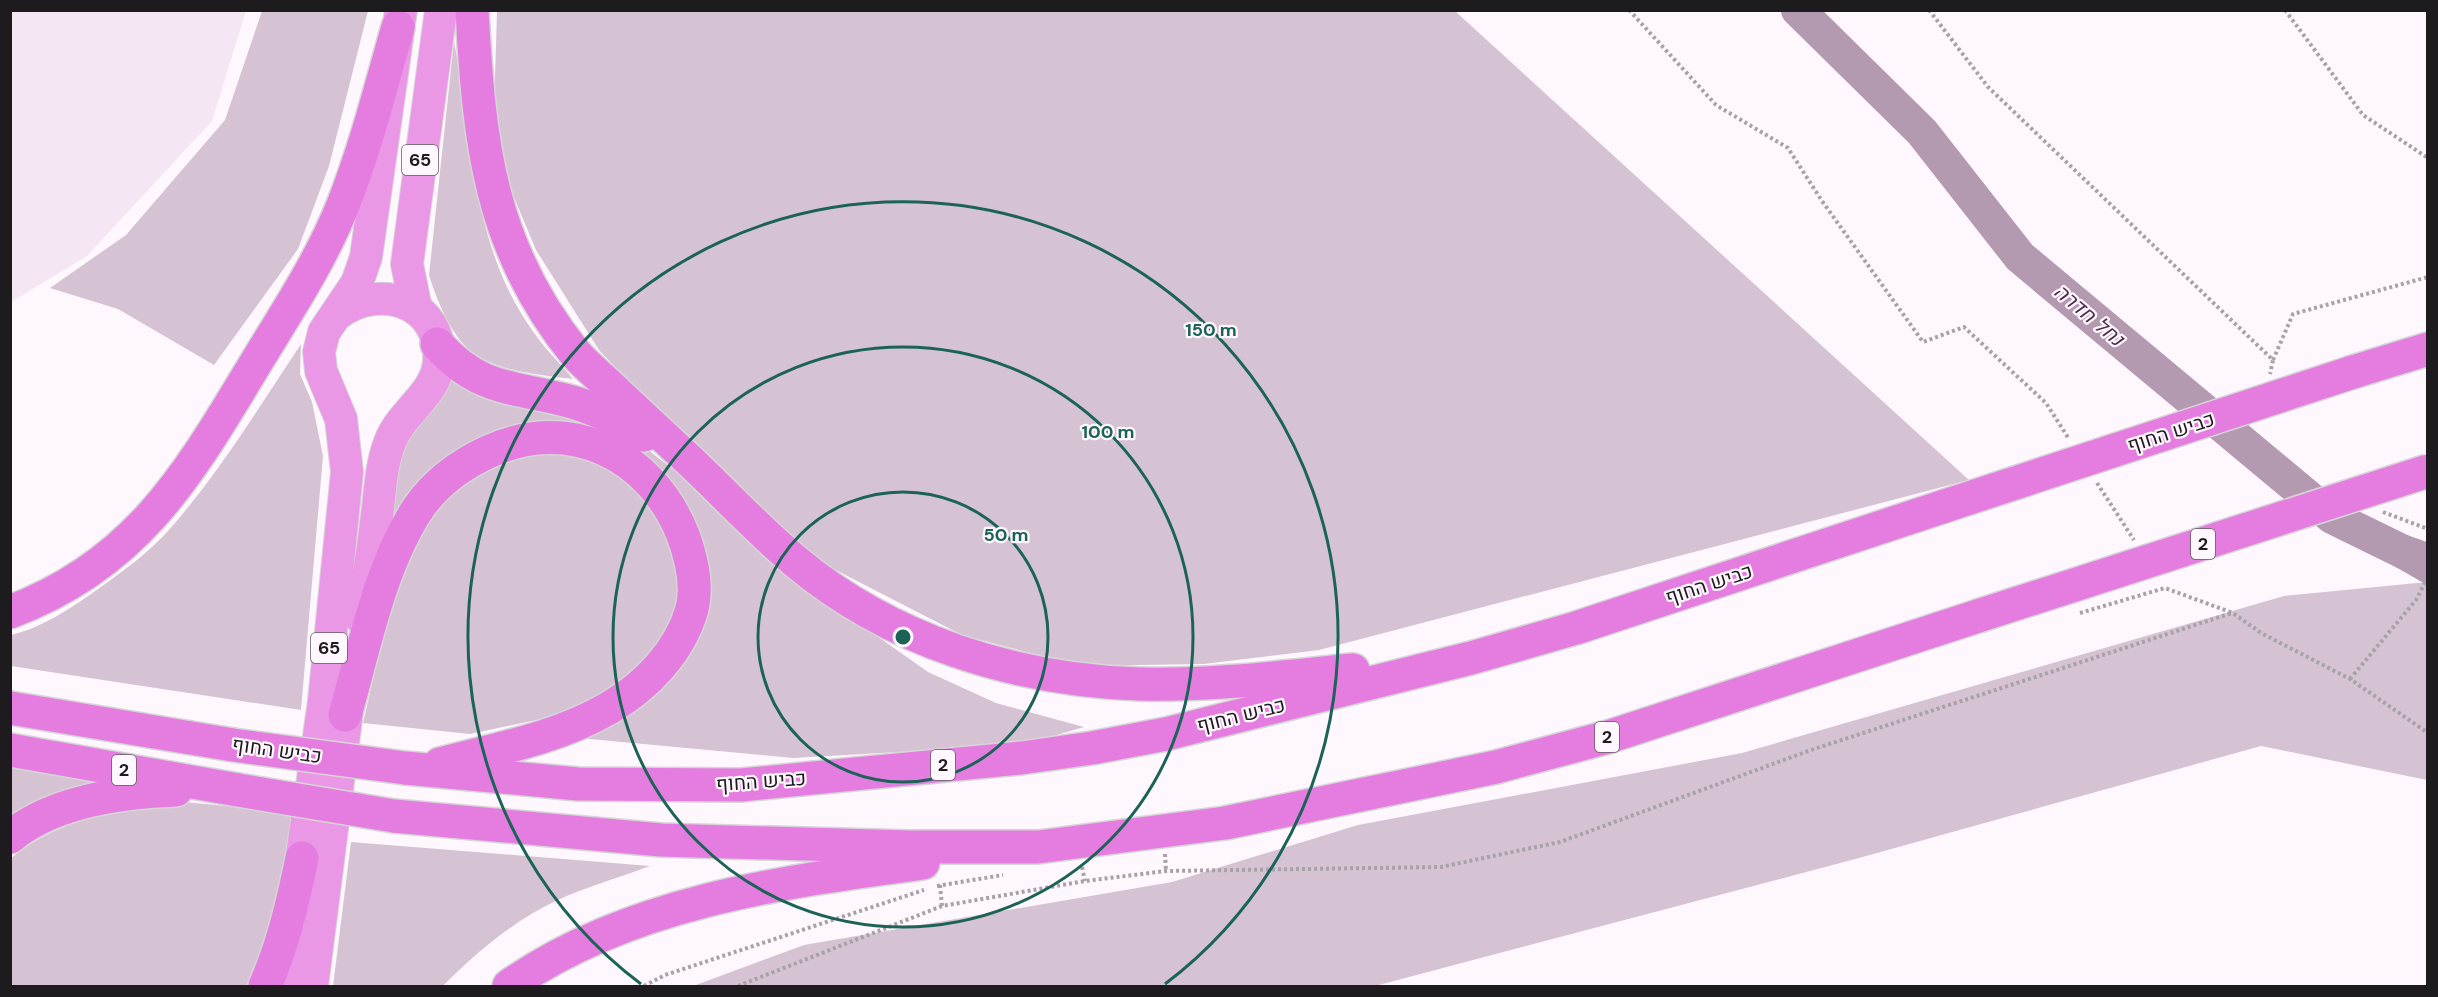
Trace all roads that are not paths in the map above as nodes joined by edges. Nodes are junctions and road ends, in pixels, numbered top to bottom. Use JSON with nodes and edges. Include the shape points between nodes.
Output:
{"nodes":[{"id":1,"x":441,"y":10,"type":"edge"},
{"id":2,"x":472,"y":10,"type":"edge"},
{"id":3,"x":399,"y":19,"type":"edge"},
{"id":4,"x":416,"y":309,"type":"junction"},
{"id":5,"x":335,"y":315,"type":"junction"},
{"id":6,"x":437,"y":344,"type":"junction"},
{"id":7,"x":2427,"y":349,"type":"edge"},
{"id":8,"x":2427,"y":471,"type":"edge"},
{"id":9,"x":728,"y":497,"type":"junction"},
{"id":10,"x":10,"y":612,"type":"edge"},
{"id":11,"x":1471,"y":658,"type":"junction"},
{"id":12,"x":10,"y":708,"type":"edge"},
{"id":13,"x":345,"y":715,"type":"junction"},
{"id":14,"x":10,"y":750,"type":"edge"},
{"id":15,"x":412,"y":769,"type":"junction"},
{"id":16,"x":233,"y":789,"type":"junction"},
{"id":17,"x":10,"y":837,"type":"edge"},
{"id":18,"x":1038,"y":847,"type":"junction"},
{"id":19,"x":302,"y":858,"type":"junction"},
{"id":20,"x":265,"y":987,"type":"edge"},
{"id":21,"x":285,"y":987,"type":"edge"},
{"id":22,"x":312,"y":987,"type":"edge"},
{"id":23,"x":509,"y":987,"type":"edge"}],
"edges":[{"from":1,"to":4,"type":"highway","number":"65","via":[[407,264]]},
{"from":2,"to":9,"type":"highway","via":[[483,141],[495,202],[527,284],[578,356]]},
{"from":3,"to":5,"type":"highway","number":"65","via":[[366,257],[357,283]]},
{"from":3,"to":10,"type":"highway","via":[[360,157],[338,216],[311,273],[206,445],[158,511],[122,548],[44,600]]},
{"from":4,"to":5,"type":"highway","via":[[383,297],[357,301]]},
{"from":4,"to":6,"type":"highway","number":"65"},
{"from":5,"to":19,"type":"highway","number":"65","via":[[324,332],[319,352],[321,371],[341,420],[347,472],[324,701]]},
{"from":6,"to":9,"type":"highway","via":[[461,368],[480,379],[595,409],[626,424]]},
{"from":6,"to":13,"type":"highway","number":"65","via":[[439,362],[435,379],[389,442]]},
{"from":7,"to":11,"type":"highway","name":"כביש החוף","number":"2","bridge":true,"via":[[1576,628]]},
{"from":8,"to":18,"type":"highway","number":"2","bridge":true,"via":[[1608,737],[1496,767],[1226,823]]},
{"from":9,"to":11,"type":"highway","via":[[796,561],[845,597],[946,648],[1005,665],[1074,679],[1138,684],[1210,683]]},
{"from":11,"to":15,"type":"highway","name":"כביש החוף","number":"2","via":[[1166,734],[1021,758],[741,784],[674,786],[578,784]]},
{"from":12,"to":15,"type":"highway","name":"כביש החוף","number":"2","bridge":true},
{"from":13,"to":15,"type":"highway","via":[[397,548],[420,507],[455,471],[477,457],[526,439],[552,436],[576,438],[622,459],[647,477],[666,501],[688,547],[693,577],[692,608],[670,656],[624,697],[574,726]]},
{"from":13,"to":22,"type":"highway","number":"65"},
{"from":14,"to":16,"type":"highway","number":"2"},
{"from":16,"to":17,"type":"highway","via":[[168,790],[94,800],[22,827]]},
{"from":16,"to":18,"type":"highway","number":"2","bridge":true,"via":[[394,816],[661,840]]},
{"from":18,"to":23,"type":"highway","via":[[818,877],[730,895],[616,931],[534,969]]},
{"from":19,"to":20,"type":"highway","via":[[292,908]]},
{"from":19,"to":21,"type":"highway","number":"65"}]}
